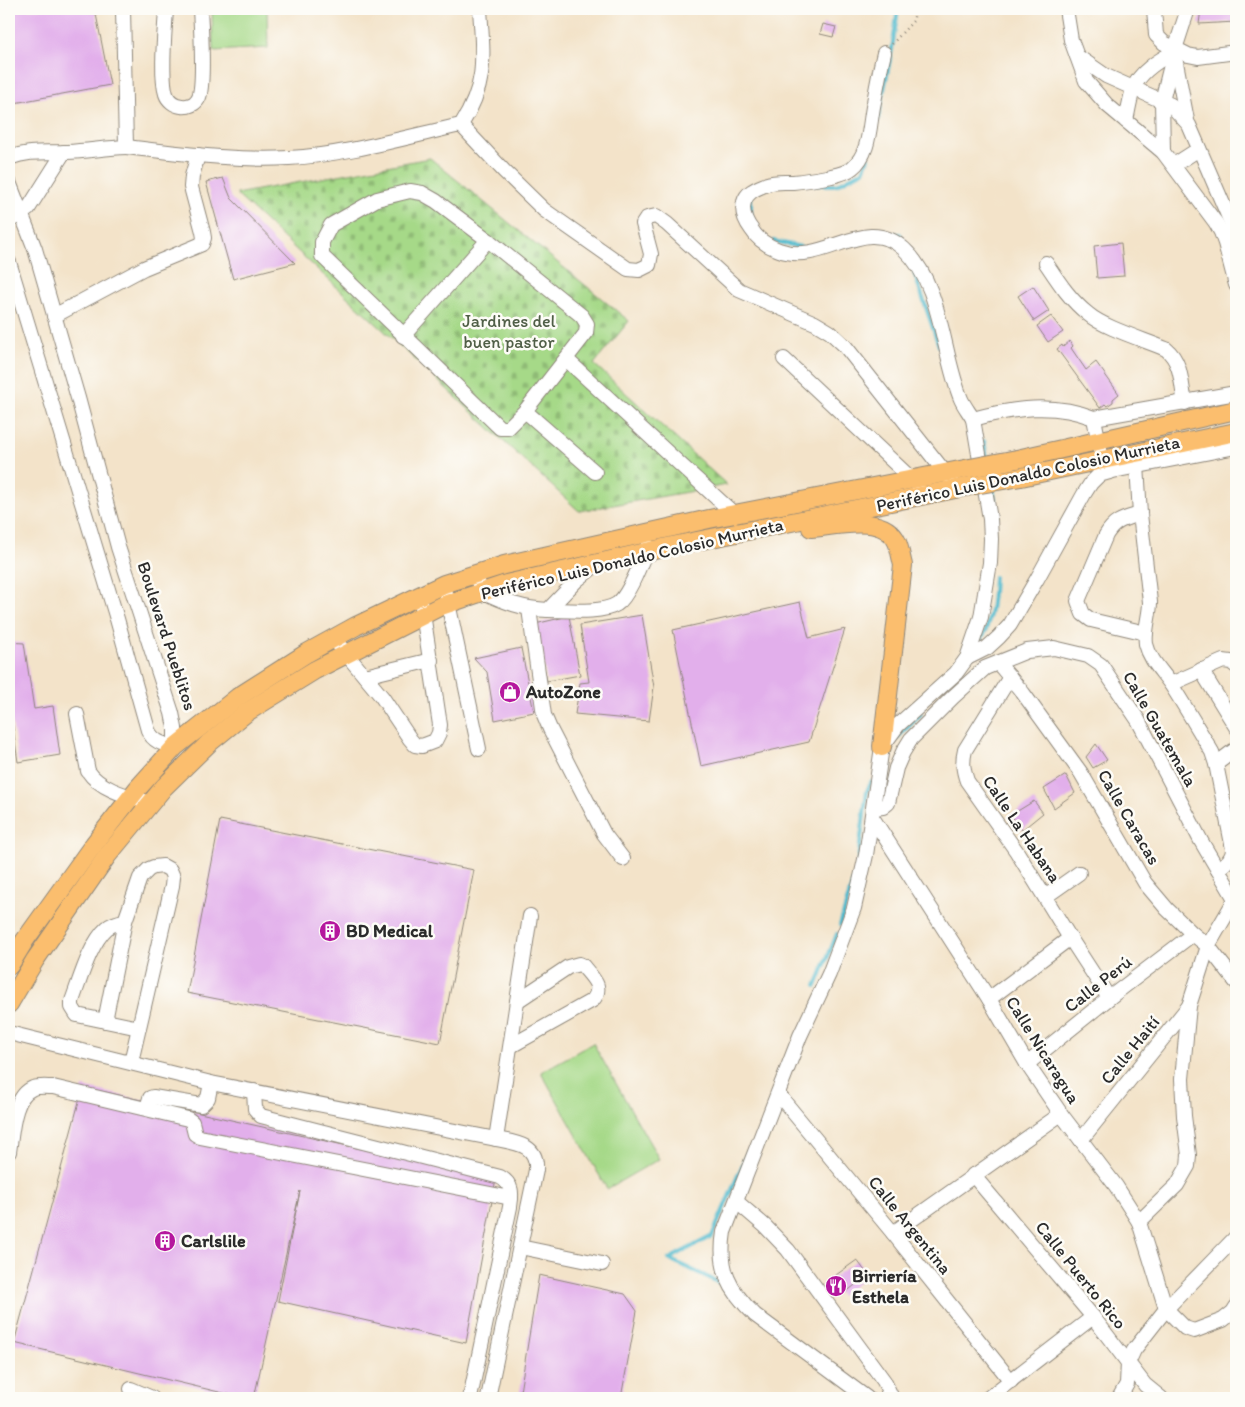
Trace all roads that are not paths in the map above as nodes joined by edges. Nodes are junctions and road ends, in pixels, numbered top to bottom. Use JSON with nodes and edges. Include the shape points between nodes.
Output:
{"nodes":[{"id":1,"x":123,"y":9,"type":"edge"},
{"id":2,"x":166,"y":9,"type":"edge"},
{"id":3,"x":200,"y":9,"type":"edge"},
{"id":4,"x":480,"y":9,"type":"edge"},
{"id":5,"x":1066,"y":9,"type":"edge"},
{"id":6,"x":1154,"y":9,"type":"edge"},
{"id":7,"x":1188,"y":9,"type":"edge"},
{"id":8,"x":1176,"y":46,"type":"junction"},
{"id":9,"x":1236,"y":52,"type":"edge"},
{"id":10,"x":884,"y":53,"type":"road end"},
{"id":11,"x":1077,"y":56,"type":"junction"},
{"id":12,"x":1133,"y":88,"type":"junction"},
{"id":13,"x":1162,"y":101,"type":"junction"},
{"id":14,"x":1126,"y":121,"type":"junction"},
{"id":15,"x":461,"y":125,"type":"junction"},
{"id":16,"x":1189,"y":125,"type":"junction"},
{"id":17,"x":126,"y":147,"type":"junction"},
{"id":18,"x":1199,"y":149,"type":"junction"},
{"id":19,"x":64,"y":152,"type":"junction"},
{"id":20,"x":1162,"y":152,"type":"junction"},
{"id":21,"x":198,"y":155,"type":"junction"},
{"id":22,"x":9,"y":158,"type":"edge"},
{"id":23,"x":1174,"y":165,"type":"junction"},
{"id":24,"x":9,"y":182,"type":"edge"},
{"id":25,"x":22,"y":214,"type":"junction"},
{"id":26,"x":9,"y":222,"type":"edge"},
{"id":27,"x":1236,"y":234,"type":"edge"},
{"id":28,"x":488,"y":240,"type":"junction"},
{"id":29,"x":9,"y":262,"type":"edge"},
{"id":30,"x":1046,"y":263,"type":"dead end"},
{"id":31,"x":1236,"y":285,"type":"edge"},
{"id":32,"x":54,"y":316,"type":"junction"},
{"id":33,"x":403,"y":336,"type":"junction"},
{"id":34,"x":566,"y":359,"type":"junction"},
{"id":35,"x":784,"y":359,"type":"dead end"},
{"id":36,"x":1236,"y":393,"type":"edge"},
{"id":37,"x":1185,"y":403,"type":"junction"},
{"id":38,"x":1236,"y":410,"type":"edge"},
{"id":39,"x":525,"y":411,"type":"junction"},
{"id":40,"x":973,"y":418,"type":"junction"},
{"id":41,"x":1094,"y":418,"type":"junction"},
{"id":42,"x":1236,"y":432,"type":"edge"},
{"id":43,"x":1098,"y":440,"type":"junction"},
{"id":44,"x":1236,"y":447,"type":"edge"},
{"id":45,"x":1102,"y":460,"type":"junction"},
{"id":46,"x":1137,"y":465,"type":"junction"},
{"id":47,"x":595,"y":472,"type":"dead end"},
{"id":48,"x":946,"y":472,"type":"junction"},
{"id":49,"x":912,"y":479,"type":"junction"},
{"id":50,"x":101,"y":484,"type":"junction"},
{"id":51,"x":967,"y":487,"type":"junction"},
{"id":52,"x":78,"y":492,"type":"junction"},
{"id":53,"x":928,"y":495,"type":"junction"},
{"id":54,"x":734,"y":514,"type":"junction"},
{"id":55,"x":1140,"y":514,"type":"junction"},
{"id":56,"x":653,"y":531,"type":"junction"},
{"id":57,"x":728,"y":535,"type":"junction"},
{"id":58,"x":118,"y":547,"type":"junction"},
{"id":59,"x":645,"y":552,"type":"junction"},
{"id":60,"x":96,"y":553,"type":"junction"},
{"id":61,"x":598,"y":563,"type":"junction"},
{"id":62,"x":474,"y":573,"type":"junction"},
{"id":63,"x":444,"y":584,"type":"junction"},
{"id":64,"x":482,"y":591,"type":"junction"},
{"id":65,"x":420,"y":595,"type":"junction"},
{"id":66,"x":449,"y":603,"type":"junction"},
{"id":67,"x":529,"y":609,"type":"junction"},
{"id":68,"x":548,"y":610,"type":"junction"},
{"id":69,"x":424,"y":614,"type":"junction"},
{"id":70,"x":1146,"y":633,"type":"junction"},
{"id":71,"x":334,"y":638,"type":"junction"},
{"id":72,"x":347,"y":653,"type":"junction"},
{"id":73,"x":967,"y":658,"type":"junction"},
{"id":74,"x":431,"y":660,"type":"junction"},
{"id":75,"x":998,"y":663,"type":"junction"},
{"id":76,"x":1236,"y":666,"type":"edge"},
{"id":77,"x":1201,"y":670,"type":"junction"},
{"id":78,"x":365,"y":676,"type":"junction"},
{"id":79,"x":1010,"y":677,"type":"junction"},
{"id":80,"x":1171,"y":684,"type":"junction"},
{"id":81,"x":78,"y":714,"type":"dead end"},
{"id":82,"x":1236,"y":727,"type":"edge"},
{"id":83,"x":209,"y":744,"type":"junction"},
{"id":84,"x":175,"y":747,"type":"junction"},
{"id":85,"x":882,"y":747,"type":"junction"},
{"id":86,"x":479,"y":749,"type":"dead end"},
{"id":87,"x":1236,"y":749,"type":"edge"},
{"id":88,"x":1216,"y":764,"type":"junction"},
{"id":89,"x":164,"y":787,"type":"junction"},
{"id":90,"x":132,"y":797,"type":"junction"},
{"id":91,"x":151,"y":803,"type":"junction"},
{"id":92,"x":873,"y":813,"type":"junction"},
{"id":93,"x":623,"y":859,"type":"dead end"},
{"id":94,"x":1218,"y":870,"type":"junction"},
{"id":95,"x":1079,"y":873,"type":"dead end"},
{"id":96,"x":1045,"y":897,"type":"junction"},
{"id":97,"x":1236,"y":898,"type":"edge"},
{"id":98,"x":530,"y":916,"type":"dead end"},
{"id":99,"x":126,"y":920,"type":"junction"},
{"id":100,"x":1193,"y":934,"type":"junction"},
{"id":101,"x":1070,"y":938,"type":"junction"},
{"id":102,"x":1208,"y":946,"type":"junction"},
{"id":103,"x":9,"y":966,"type":"edge"},
{"id":104,"x":1236,"y":982,"type":"edge"},
{"id":105,"x":1109,"y":998,"type":"junction"},
{"id":106,"x":988,"y":999,"type":"junction"},
{"id":107,"x":517,"y":1001,"type":"junction"},
{"id":108,"x":9,"y":1004,"type":"edge"},
{"id":109,"x":1189,"y":1006,"type":"junction"},
{"id":110,"x":105,"y":1021,"type":"junction"},
{"id":111,"x":139,"y":1028,"type":"junction"},
{"id":112,"x":9,"y":1033,"type":"edge"},
{"id":113,"x":511,"y":1046,"type":"junction"},
{"id":114,"x":131,"y":1062,"type":"junction"},
{"id":115,"x":1027,"y":1064,"type":"junction"},
{"id":116,"x":211,"y":1083,"type":"junction"},
{"id":117,"x":254,"y":1092,"type":"junction"},
{"id":118,"x":778,"y":1094,"type":"junction"},
{"id":119,"x":148,"y":1108,"type":"junction"},
{"id":120,"x":1061,"y":1114,"type":"junction"},
{"id":121,"x":496,"y":1139,"type":"junction"},
{"id":122,"x":1081,"y":1140,"type":"junction"},
{"id":123,"x":9,"y":1152,"type":"edge"},
{"id":124,"x":974,"y":1175,"type":"junction"},
{"id":125,"x":511,"y":1198,"type":"junction"},
{"id":126,"x":736,"y":1202,"type":"junction"},
{"id":127,"x":1139,"y":1222,"type":"junction"},
{"id":128,"x":893,"y":1233,"type":"junction"},
{"id":129,"x":1236,"y":1237,"type":"edge"},
{"id":130,"x":520,"y":1247,"type":"junction"},
{"id":131,"x":602,"y":1264,"type":"dead end"},
{"id":132,"x":1236,"y":1307,"type":"edge"},
{"id":133,"x":1166,"y":1309,"type":"junction"},
{"id":134,"x":1093,"y":1316,"type":"junction"},
{"id":135,"x":1128,"y":1363,"type":"junction"},
{"id":136,"x":1011,"y":1380,"type":"junction"},
{"id":137,"x":131,"y":1389,"type":"dead end"},
{"id":138,"x":152,"y":1398,"type":"edge"},
{"id":139,"x":470,"y":1398,"type":"edge"},
{"id":140,"x":488,"y":1398,"type":"edge"},
{"id":141,"x":868,"y":1398,"type":"edge"},
{"id":142,"x":892,"y":1398,"type":"edge"},
{"id":143,"x":988,"y":1398,"type":"edge"},
{"id":144,"x":1119,"y":1398,"type":"edge"},
{"id":145,"x":1161,"y":1398,"type":"edge"}],
"edges":[{"from":1,"to":17,"type":"street"},
{"from":2,"to":3,"type":"street","via":[[166,95],[180,107],[191,106],[198,98],[201,84]]},
{"from":4,"to":15,"type":"street","via":[[482,74],[471,110]]},
{"from":5,"to":11,"type":"street"},
{"from":6,"to":8,"type":"street","via":[[1156,35],[1159,40]]},
{"from":7,"to":8,"type":"street"},
{"from":8,"to":9,"type":"street","via":[[1188,55],[1198,57]]},
{"from":8,"to":12,"type":"street"},
{"from":8,"to":13,"type":"street"},
{"from":8,"to":16,"type":"street"},
{"from":10,"to":40,"type":"street","via":[[868,140],[852,168],[824,178],[771,183],[755,189],[744,200],[743,214],[755,235],[784,252],[802,254],[824,250],[853,238],[875,235],[893,240],[904,249],[918,265],[930,292],[962,399]]},
{"from":11,"to":12,"type":"street","via":[[1106,76]]},
{"from":11,"to":14,"type":"street","via":[[1093,91]]},
{"from":12,"to":13,"type":"street"},
{"from":12,"to":14,"type":"street"},
{"from":13,"to":16,"type":"street","via":[[1175,109]]},
{"from":13,"to":20,"type":"street"},
{"from":14,"to":20,"type":"street"},
{"from":15,"to":21,"type":"street","via":[[291,158]]},
{"from":15,"to":48,"type":"street","via":[[544,210],[628,269],[639,270],[648,265],[651,254],[643,224],[647,218],[656,216],[739,290],[830,332],[845,346]]},
{"from":16,"to":18,"type":"street"},
{"from":17,"to":19,"type":"street"},
{"from":17,"to":21,"type":"street"},
{"from":18,"to":23,"type":"street"},
{"from":18,"to":27,"type":"street"},
{"from":19,"to":22,"type":"street","via":[[42,151]]},
{"from":19,"to":25,"type":"street","via":[[32,204]]},
{"from":20,"to":23,"type":"street"},
{"from":21,"to":32,"type":"street","via":[[191,187],[203,232],[202,244],[144,268]]},
{"from":23,"to":31,"type":"street","via":[[1221,232]]},
{"from":24,"to":25,"type":"street","name":"Boulevard Pueblitos"},
{"from":25,"to":26,"type":"street"},
{"from":25,"to":32,"type":"street","name":"Boulevard Pueblitos"},
{"from":28,"to":33,"type":"street"},
{"from":28,"to":33,"type":"street","via":[[436,201],[410,191],[377,199],[331,225],[322,242],[322,256]]},
{"from":28,"to":34,"type":"street","via":[[585,320],[586,333]]},
{"from":29,"to":52,"type":"street"},
{"from":30,"to":37,"type":"street","via":[[1074,302],[1089,316],[1173,354]]},
{"from":32,"to":50,"type":"street","name":"Boulevard Pueblitos"},
{"from":33,"to":39,"type":"street","via":[[500,428],[511,426]]},
{"from":34,"to":39,"type":"street"},
{"from":34,"to":54,"type":"street"},
{"from":35,"to":49,"type":"street"},
{"from":36,"to":37,"type":"street"},
{"from":37,"to":41,"type":"street"},
{"from":38,"to":43,"type":"main road","name":"Periférico Luis Donaldo Colosio Murrieta"},
{"from":39,"to":47,"type":"street"},
{"from":40,"to":41,"type":"street","via":[[1039,407],[1073,411]]},
{"from":40,"to":73,"type":"street","via":[[992,539],[981,618]]},
{"from":41,"to":43,"type":"street"},
{"from":42,"to":45,"type":"main road","name":"Periférico Luis Donaldo Colosio Murrieta"},
{"from":43,"to":45,"type":"street"},
{"from":43,"to":48,"type":"main road","name":"Periférico Luis Donaldo Colosio Murrieta","bridge":true},
{"from":44,"to":46,"type":"street"},
{"from":45,"to":51,"type":"main road","name":"Periférico Luis Donaldo Colosio Murrieta","bridge":true},
{"from":46,"to":55,"type":"street"},
{"from":46,"to":73,"type":"street","via":[[1099,476],[1090,484],[1010,625],[987,648]]},
{"from":48,"to":49,"type":"main road","name":"Periférico Luis Donaldo Colosio Murrieta"},
{"from":48,"to":51,"type":"street"},
{"from":49,"to":53,"type":"street"},
{"from":49,"to":54,"type":"main road","name":"Periférico Luis Donaldo Colosio Murrieta"},
{"from":50,"to":52,"type":"street","via":[[93,494],[85,496]]},
{"from":50,"to":58,"type":"street","name":"Boulevard Pueblitos"},
{"from":51,"to":53,"type":"main road","name":"Periférico Luis Donaldo Colosio Murrieta"},
{"from":52,"to":60,"type":"street"},
{"from":53,"to":57,"type":"main road","name":"Periférico Luis Donaldo Colosio Murrieta"},
{"from":54,"to":56,"type":"main road","name":"Periférico Luis Donaldo Colosio Murrieta"},
{"from":55,"to":70,"type":"street","via":[[1150,602]]},
{"from":55,"to":70,"type":"street","via":[[1112,526],[1078,601],[1083,614],[1091,620]]},
{"from":56,"to":59,"type":"street"},
{"from":56,"to":62,"type":"main road","name":"Periférico Luis Donaldo Colosio Murrieta"},
{"from":57,"to":59,"type":"main road","name":"Periférico Luis Donaldo Colosio Murrieta"},
{"from":57,"to":85,"type":"main road","via":[[870,523],[882,527],[897,541],[902,565]]},
{"from":58,"to":60,"type":"street","via":[[109,539],[103,539]]},
{"from":58,"to":84,"type":"street","name":"Boulevard Pueblitos","via":[[174,720]]},
{"from":59,"to":61,"type":"main road","name":"Periférico Luis Donaldo Colosio Murrieta"},
{"from":59,"to":68,"type":"street","via":[[616,605],[598,610]]},
{"from":60,"to":84,"type":"street","via":[[148,730],[153,739]]},
{"from":61,"to":64,"type":"main road","name":"Periférico Luis Donaldo Colosio Murrieta"},
{"from":61,"to":68,"type":"street"},
{"from":62,"to":63,"type":"main road","name":"Periférico Luis Donaldo Colosio Murrieta"},
{"from":62,"to":64,"type":"street"},
{"from":63,"to":65,"type":"main road","name":"Periférico Luis Donaldo Colosio Murrieta"},
{"from":63,"to":66,"type":"street"},
{"from":64,"to":66,"type":"main road","name":"Periférico Luis Donaldo Colosio Murrieta"},
{"from":64,"to":67,"type":"street"},
{"from":65,"to":69,"type":"street"},
{"from":65,"to":71,"type":"main road","name":"Periférico Luis Donaldo Colosio Murrieta"},
{"from":66,"to":69,"type":"main road","name":"Periférico Luis Donaldo Colosio Murrieta"},
{"from":66,"to":86,"type":"street"},
{"from":67,"to":68,"type":"street"},
{"from":67,"to":93,"type":"street","via":[[544,715],[604,834]]},
{"from":69,"to":72,"type":"main road","name":"Periférico Luis Donaldo Colosio Murrieta"},
{"from":69,"to":74,"type":"street"},
{"from":70,"to":80,"type":"street","via":[[1149,656]]},
{"from":71,"to":72,"type":"street"},
{"from":71,"to":84,"type":"main road","name":"Periférico Luis Donaldo Colosio Murrieta","via":[[238,696]]},
{"from":72,"to":78,"type":"street"},
{"from":72,"to":83,"type":"main road","name":"Periférico Luis Donaldo Colosio Murrieta","via":[[247,712]]},
{"from":73,"to":85,"type":"street","via":[[956,673],[898,725]]},
{"from":74,"to":78,"type":"street"},
{"from":74,"to":78,"type":"street","via":[[440,725],[435,741],[422,746],[410,739]]},
{"from":75,"to":79,"type":"street","name":"Calle Caracas"},
{"from":75,"to":92,"type":"street","name":"Calle Guatemala","via":[[986,668],[911,739],[896,768],[888,803]]},
{"from":75,"to":94,"type":"street","name":"Calle Guatemala","via":[[1027,651],[1054,648],[1088,656],[1101,665],[1138,720]]},
{"from":76,"to":77,"type":"street","via":[[1223,661]]},
{"from":77,"to":80,"type":"street"},
{"from":77,"to":82,"type":"street"},
{"from":79,"to":96,"type":"street","name":"Calle La Habana","via":[[965,750],[963,771]]},
{"from":79,"to":100,"type":"street","name":"Calle Caracas","via":[[1081,773],[1145,883]]},
{"from":80,"to":88,"type":"street"},
{"from":81,"to":90,"type":"street","via":[[91,777]]},
{"from":83,"to":84,"type":"main road"},
{"from":83,"to":89,"type":"main road","name":"Periférico Luis Donaldo Colosio Murrieta"},
{"from":84,"to":89,"type":"main road"},
{"from":84,"to":90,"type":"main road","name":"Periférico Luis Donaldo Colosio Murrieta"},
{"from":85,"to":92,"type":"street"},
{"from":87,"to":88,"type":"street"},
{"from":88,"to":94,"type":"street","via":[[1233,849],[1233,855]]},
{"from":89,"to":91,"type":"main road","name":"Periférico Luis Donaldo Colosio Murrieta"},
{"from":90,"to":91,"type":"street"},
{"from":90,"to":103,"type":"main road","name":"Periférico Luis Donaldo Colosio Murrieta","via":[[88,852]]},
{"from":91,"to":108,"type":"main road","name":"Periférico Luis Donaldo Colosio Murrieta","via":[[107,856],[35,960]]},
{"from":92,"to":106,"type":"street","name":"Calle Nicaragua"},
{"from":92,"to":118,"type":"street","via":[[854,908]]},
{"from":94,"to":97,"type":"street","name":"Calle Guatemala"},
{"from":95,"to":96,"type":"street"},
{"from":96,"to":101,"type":"street","name":"Calle La Habana"},
{"from":97,"to":102,"type":"street"},
{"from":98,"to":107,"type":"street"},
{"from":99,"to":110,"type":"street"},
{"from":99,"to":110,"type":"street","via":[[112,925],[99,938],[72,1001],[78,1015]]},
{"from":99,"to":111,"type":"street","via":[[140,878],[154,867],[163,866],[170,870],[172,886]]},
{"from":100,"to":102,"type":"street","name":"Calle Caracas"},
{"from":100,"to":105,"type":"street","name":"Calle Perú"},
{"from":101,"to":105,"type":"street","name":"Calle La Habana"},
{"from":101,"to":106,"type":"street"},
{"from":102,"to":104,"type":"street","name":"Calle Caracas"},
{"from":102,"to":109,"type":"street"},
{"from":105,"to":115,"type":"street","name":"Calle Perú"},
{"from":106,"to":115,"type":"street","name":"Calle Nicaragua"},
{"from":107,"to":113,"type":"street"},
{"from":107,"to":113,"type":"street","via":[[574,965],[584,966],[598,989],[593,1000]]},
{"from":109,"to":122,"type":"street","name":"Calle Haití"},
{"from":109,"to":127,"type":"street","via":[[1182,1079],[1188,1166],[1177,1185]]},
{"from":110,"to":111,"type":"street"},
{"from":111,"to":114,"type":"street"},
{"from":112,"to":114,"type":"street"},
{"from":113,"to":121,"type":"street"},
{"from":114,"to":116,"type":"street"},
{"from":115,"to":120,"type":"street","name":"Calle Nicaragua"},
{"from":116,"to":117,"type":"street"},
{"from":116,"to":119,"type":"street","via":[[208,1098],[201,1105],[153,1097]]},
{"from":117,"to":121,"type":"street"},
{"from":117,"to":125,"type":"street","via":[[255,1109],[261,1116],[500,1177],[510,1186]]},
{"from":118,"to":126,"type":"street"},
{"from":118,"to":128,"type":"street","name":"Calle Argentina"},
{"from":119,"to":123,"type":"street","via":[[53,1087],[36,1087],[22,1096],[18,1103]]},
{"from":119,"to":125,"type":"street","via":[[188,1119],[200,1137]]},
{"from":120,"to":122,"type":"street","name":"Calle Nicaragua"},
{"from":120,"to":124,"type":"street"},
{"from":121,"to":130,"type":"street","via":[[518,1144],[535,1155]]},
{"from":122,"to":127,"type":"street","name":"Calle Nicaragua"},
{"from":124,"to":128,"type":"street"},
{"from":124,"to":134,"type":"street","name":"Calle Puerto Rico"},
{"from":125,"to":139,"type":"street"},
{"from":126,"to":141,"type":"street","via":[[724,1232],[723,1244],[724,1267],[740,1300],[755,1315]]},
{"from":126,"to":142,"type":"street","via":[[788,1250],[884,1381]]},
{"from":127,"to":133,"type":"street","name":"Calle Nicaragua"},
{"from":128,"to":136,"type":"street","name":"Calle Argentina"},
{"from":129,"to":133,"type":"street"},
{"from":130,"to":131,"type":"street"},
{"from":130,"to":140,"type":"street"},
{"from":132,"to":133,"type":"street","via":[[1223,1320],[1194,1330],[1185,1328]]},
{"from":133,"to":135,"type":"street","via":[[1134,1350]]},
{"from":134,"to":135,"type":"street","name":"Calle Puerto Rico"},
{"from":134,"to":136,"type":"street"},
{"from":135,"to":144,"type":"street","via":[[1128,1384]]},
{"from":135,"to":145,"type":"street","name":"Calle Puerto Rico","via":[[1145,1385]]},
{"from":136,"to":143,"type":"street"},
{"from":137,"to":138,"type":"street"}]}
